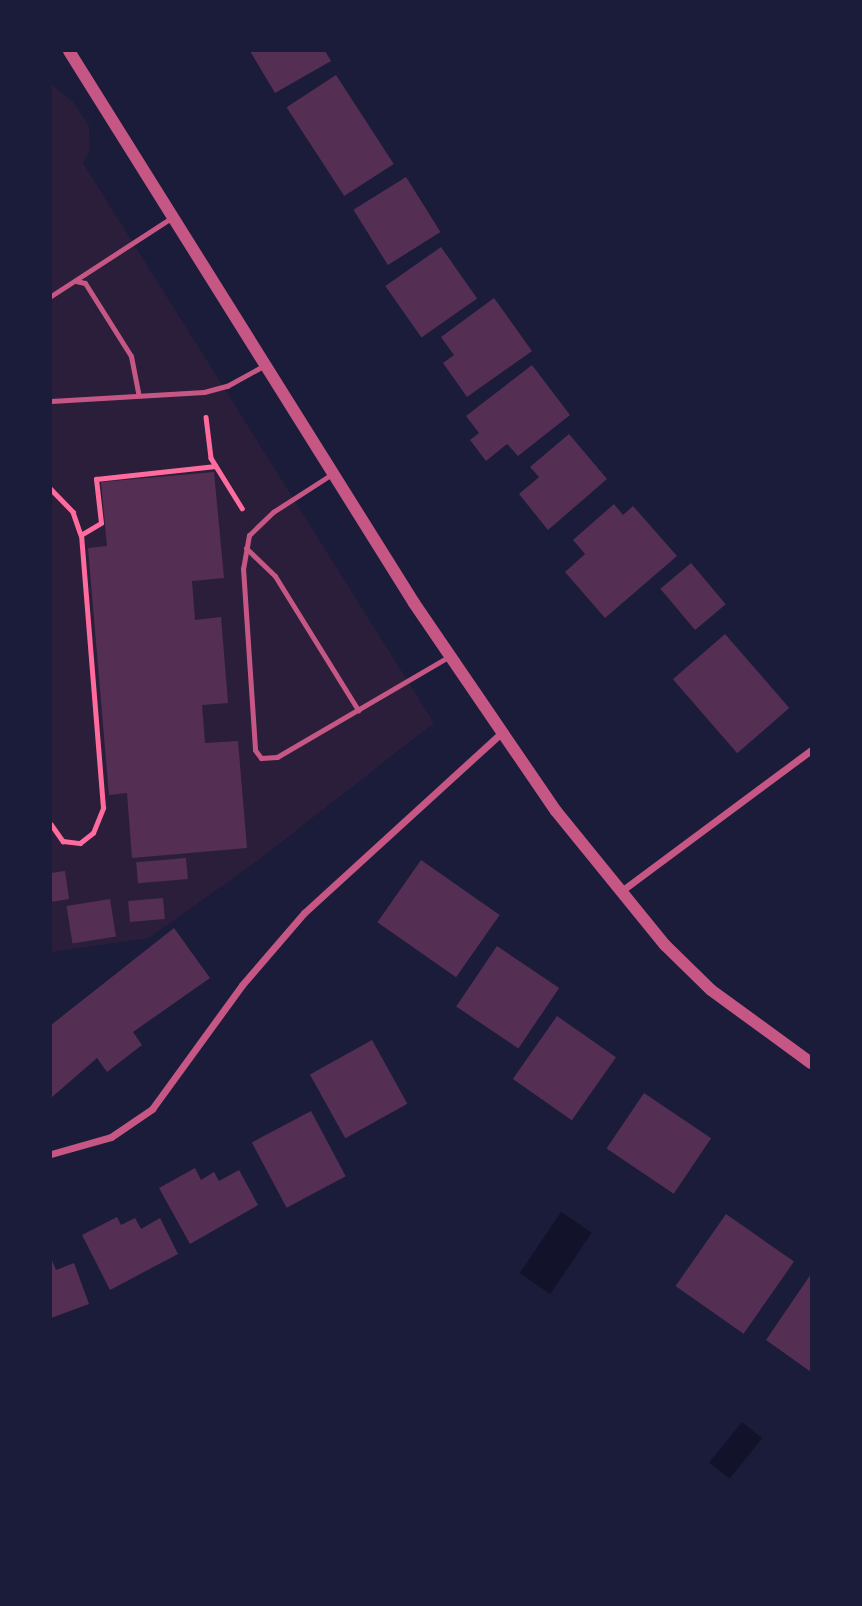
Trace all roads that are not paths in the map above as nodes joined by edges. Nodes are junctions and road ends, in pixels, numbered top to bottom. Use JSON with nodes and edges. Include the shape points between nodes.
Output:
{"nodes":[{"id":1,"x":69,"y":51,"type":"edge"},
{"id":2,"x":173,"y":217,"type":"junction"},
{"id":3,"x":76,"y":281,"type":"junction"},
{"id":4,"x":51,"y":296,"type":"edge"},
{"id":5,"x":265,"y":365,"type":"junction"},
{"id":6,"x":138,"y":393,"type":"junction"},
{"id":7,"x":51,"y":401,"type":"edge"},
{"id":8,"x":332,"y":474,"type":"junction"},
{"id":9,"x":246,"y":548,"type":"junction"},
{"id":10,"x":448,"y":657,"type":"junction"},
{"id":11,"x":358,"y":710,"type":"junction"},
{"id":12,"x":500,"y":734,"type":"junction"},
{"id":13,"x":811,"y":750,"type":"edge"},
{"id":14,"x":619,"y":893,"type":"junction"},
{"id":15,"x":811,"y":1063,"type":"edge"},
{"id":16,"x":51,"y":1153,"type":"edge"}],
"edges":[{"from":1,"to":2,"type":"street"},
{"from":2,"to":3,"type":"lane"},
{"from":2,"to":5,"type":"street"},
{"from":3,"to":4,"type":"lane"},
{"from":3,"to":6,"type":"lane","via":[[85,283],[131,356]]},
{"from":5,"to":6,"type":"lane","via":[[227,386],[204,392]]},
{"from":5,"to":8,"type":"street"},
{"from":6,"to":7,"type":"lane"},
{"from":8,"to":9,"type":"lane","via":[[254,527]]},
{"from":8,"to":10,"type":"street"},
{"from":9,"to":11,"type":"lane","via":[[275,576]]},
{"from":9,"to":11,"type":"lane","via":[[243,568],[256,750],[261,758],[277,757]]},
{"from":10,"to":11,"type":"lane"},
{"from":10,"to":12,"type":"street"},
{"from":12,"to":14,"type":"street"},
{"from":12,"to":16,"type":"street","via":[[304,913],[242,985],[152,1109],[111,1137]]},
{"from":13,"to":14,"type":"street"},
{"from":14,"to":15,"type":"street","via":[[711,990]]}]}
